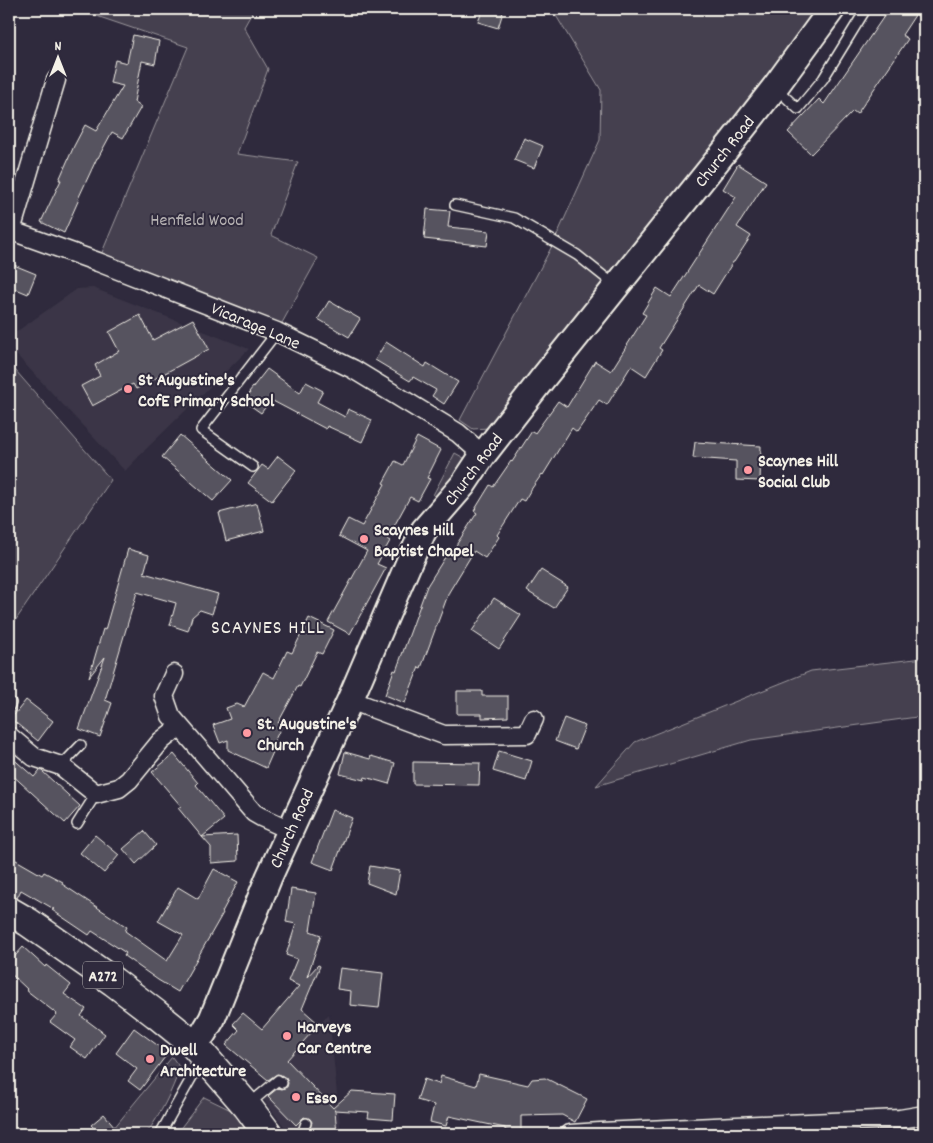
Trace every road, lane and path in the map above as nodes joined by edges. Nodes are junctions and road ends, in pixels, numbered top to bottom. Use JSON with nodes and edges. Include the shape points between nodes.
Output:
{"nodes":[{"id":1,"x":832,"y":9,"type":"edge"},
{"id":2,"x":866,"y":9,"type":"edge"},
{"id":3,"x":56,"y":80,"type":"dead end"},
{"id":4,"x":775,"y":87,"type":"junction"},
{"id":5,"x":455,"y":205,"type":"dead end"},
{"id":6,"x":10,"y":231,"type":"edge"},
{"id":7,"x":616,"y":286,"type":"junction"},
{"id":8,"x":276,"y":332,"type":"junction"},
{"id":9,"x":483,"y":455,"type":"junction"},
{"id":10,"x":253,"y":467,"type":"dead end"},
{"id":11,"x":174,"y":674,"type":"dead end"},
{"id":12,"x":350,"y":700,"type":"junction"},
{"id":13,"x":534,"y":719,"type":"dead end"},
{"id":14,"x":179,"y":727,"type":"junction"},
{"id":15,"x":9,"y":736,"type":"edge"},
{"id":16,"x":81,"y":744,"type":"dead end"},
{"id":17,"x":61,"y":766,"type":"junction"},
{"id":18,"x":96,"y":794,"type":"junction"},
{"id":19,"x":77,"y":824,"type":"dead end"},
{"id":20,"x":290,"y":830,"type":"junction"},
{"id":21,"x":9,"y":911,"type":"edge"},
{"id":22,"x":200,"y":1052,"type":"junction"},
{"id":23,"x":282,"y":1083,"type":"dead end"},
{"id":24,"x":247,"y":1106,"type":"junction"},
{"id":25,"x":924,"y":1115,"type":"edge"},
{"id":26,"x":306,"y":1123,"type":"dead end"},
{"id":27,"x":160,"y":1134,"type":"edge"},
{"id":28,"x":268,"y":1134,"type":"edge"},
{"id":29,"x":302,"y":1134,"type":"edge"},
{"id":30,"x":570,"y":1134,"type":"edge"}],
"edges":[{"from":1,"to":4,"type":"street","name":"Church Road"},
{"from":2,"to":4,"type":"lane","via":[[823,79],[798,109]]},
{"from":3,"to":6,"type":"street"},
{"from":4,"to":7,"type":"street","name":"Church Road"},
{"from":5,"to":7,"type":"lane","via":[[514,218],[577,255]]},
{"from":6,"to":8,"type":"street","name":"Vicarage Lane"},
{"from":7,"to":9,"type":"street","name":"Church Road"},
{"from":8,"to":9,"type":"street","name":"Vicarage Lane","via":[[353,369],[458,433]]},
{"from":8,"to":10,"type":"lane","via":[[201,430]]},
{"from":9,"to":12,"type":"street","name":"Church Road","via":[[463,485],[424,530]]},
{"from":11,"to":14,"type":"street","via":[[164,696]]},
{"from":12,"to":13,"type":"street","via":[[444,735],[527,734]]},
{"from":12,"to":20,"type":"street","name":"Church Road"},
{"from":14,"to":18,"type":"street","via":[[161,741],[129,780],[119,788]]},
{"from":14,"to":20,"type":"street","via":[[254,813]]},
{"from":15,"to":17,"type":"street","via":[[34,757]]},
{"from":16,"to":17,"type":"lane"},
{"from":17,"to":18,"type":"street"},
{"from":18,"to":19,"type":"lane"},
{"from":20,"to":22,"type":"street","name":"Church Road","via":[[203,1034]]},
{"from":21,"to":22,"type":"highway","number":"A272","via":[[114,982]]},
{"from":22,"to":24,"type":"highway","number":"A272"},
{"from":22,"to":27,"type":"lane","via":[[192,1077]]},
{"from":23,"to":24,"type":"lane","via":[[278,1080]]},
{"from":24,"to":28,"type":"highway","number":"A272"},
{"from":25,"to":30,"type":"street","via":[[900,1119]]},
{"from":26,"to":29,"type":"lane"}]}
